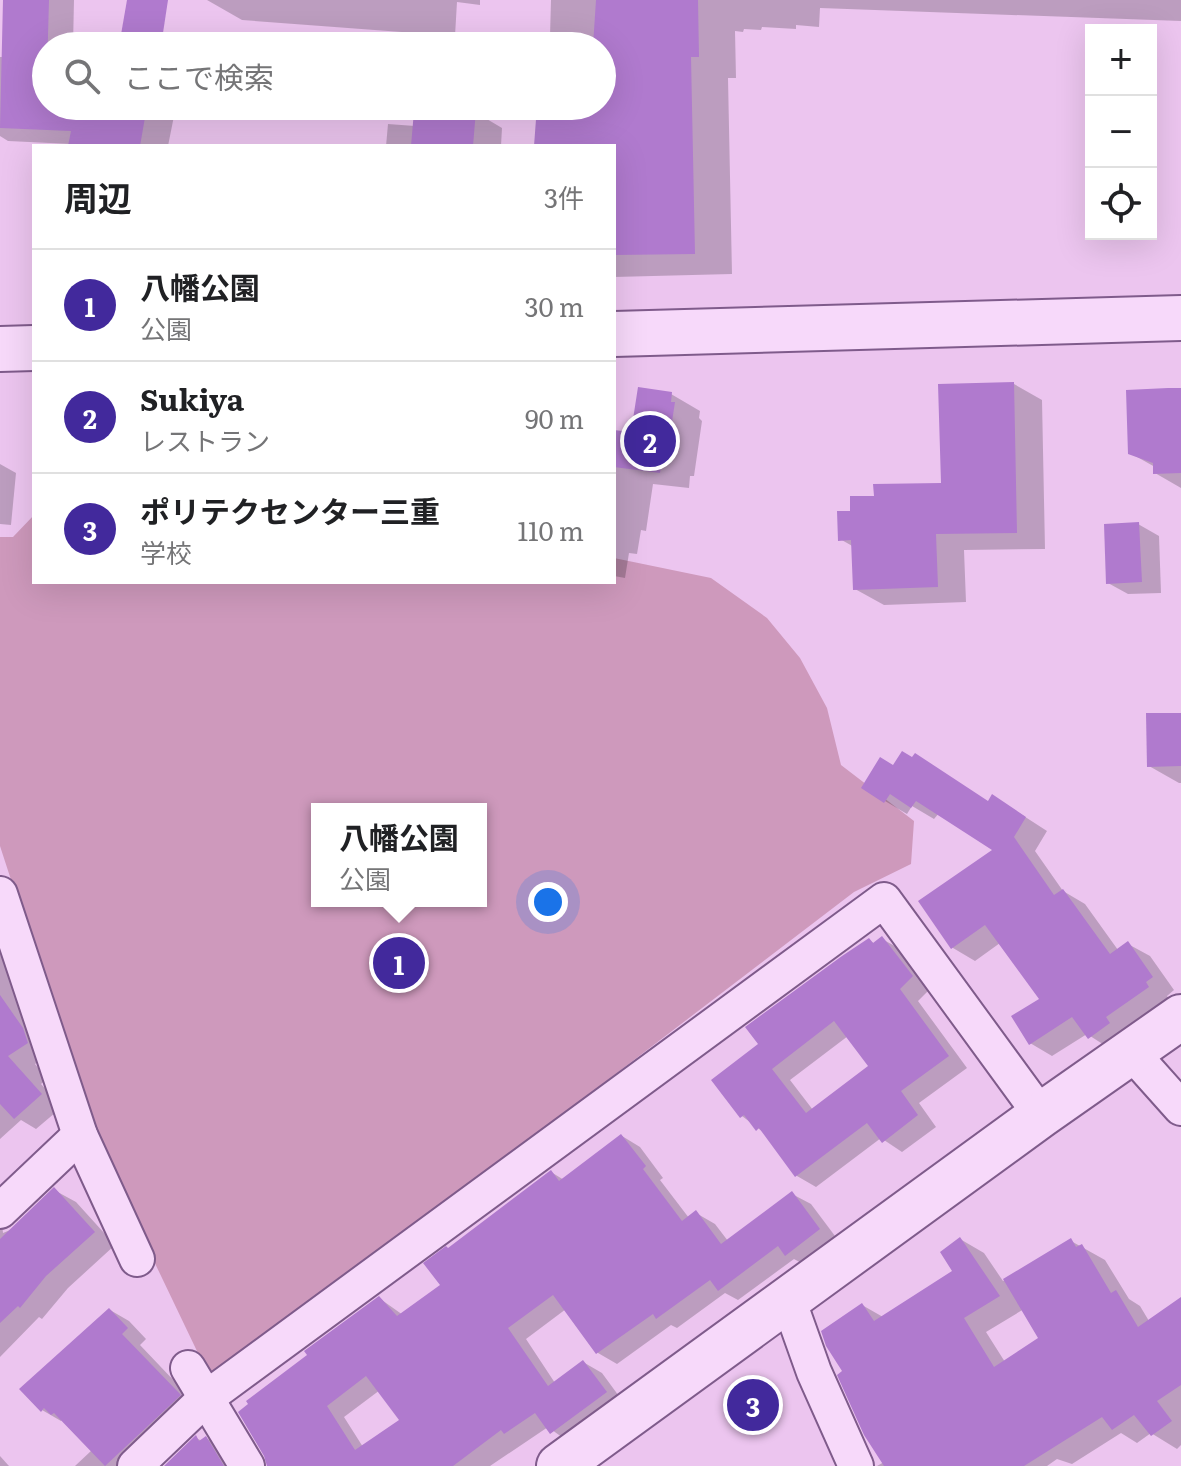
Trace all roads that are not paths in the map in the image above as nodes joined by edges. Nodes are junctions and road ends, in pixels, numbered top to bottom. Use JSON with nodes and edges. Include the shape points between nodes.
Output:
{"nodes":[{"id":1,"x":1181,"y":318,"type":"edge"},
{"id":2,"x":616,"y":334,"type":"edge"},
{"id":3,"x":32,"y":348,"type":"edge"},
{"id":4,"x":0,"y":349,"type":"edge"},
{"id":5,"x":0,"y":894,"type":"edge"},
{"id":6,"x":1181,"y":1017,"type":"edge"},
{"id":7,"x":1131,"y":1052,"type":"junction"},
{"id":8,"x":1181,"y":1108,"type":"edge"},
{"id":9,"x":1041,"y":1115,"type":"junction"},
{"id":10,"x":80,"y":1135,"type":"junction"},
{"id":11,"x":0,"y":1211,"type":"edge"},
{"id":12,"x":137,"y":1259,"type":"dead end"},
{"id":13,"x":788,"y":1299,"type":"junction"},
{"id":14,"x":188,"y":1368,"type":"dead end"},
{"id":15,"x":205,"y":1399,"type":"junction"},
{"id":16,"x":135,"y":1466,"type":"edge"},
{"id":17,"x":247,"y":1466,"type":"edge"},
{"id":18,"x":559,"y":1466,"type":"edge"},
{"id":19,"x":856,"y":1466,"type":"edge"}],
"edges":[{"from":1,"to":2,"type":"street"},
{"from":3,"to":4,"type":"street"},
{"from":5,"to":10,"type":"street"},
{"from":6,"to":7,"type":"street"},
{"from":7,"to":8,"type":"street"},
{"from":7,"to":9,"type":"street"},
{"from":9,"to":13,"type":"street"},
{"from":9,"to":15,"type":"street","via":[[884,900]]},
{"from":10,"to":11,"type":"street"},
{"from":10,"to":12,"type":"street"},
{"from":13,"to":18,"type":"street"},
{"from":13,"to":19,"type":"street"},
{"from":14,"to":15,"type":"street"},
{"from":15,"to":16,"type":"street"},
{"from":15,"to":17,"type":"street"}]}
